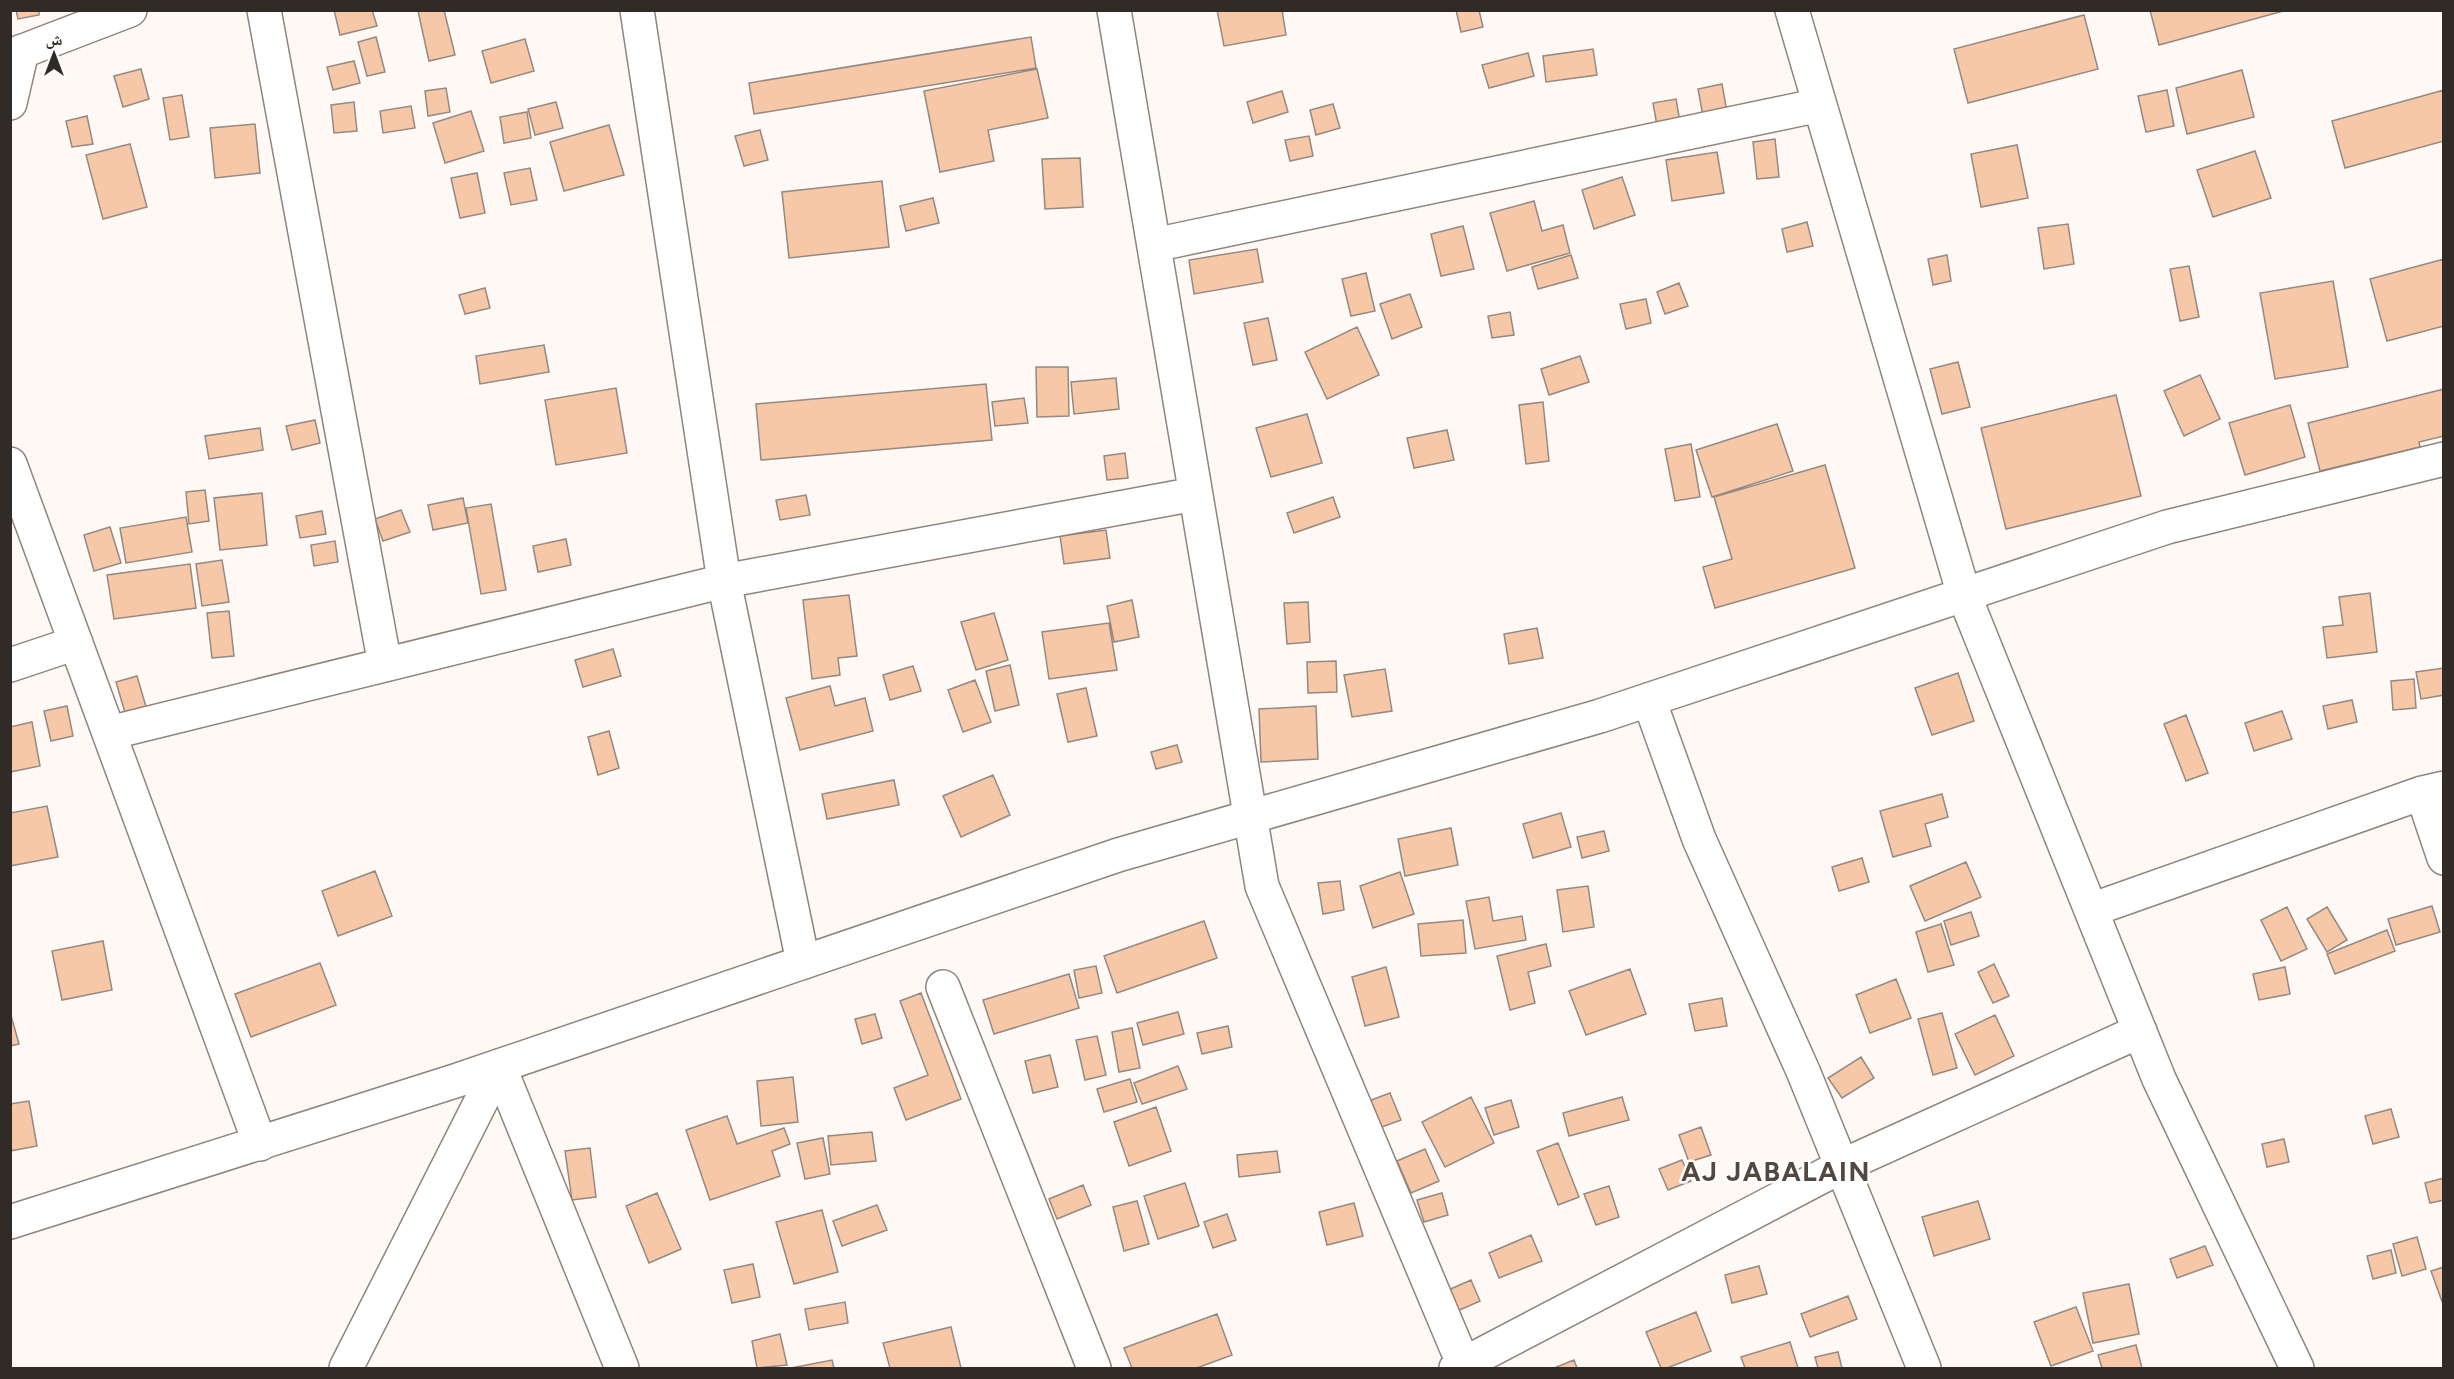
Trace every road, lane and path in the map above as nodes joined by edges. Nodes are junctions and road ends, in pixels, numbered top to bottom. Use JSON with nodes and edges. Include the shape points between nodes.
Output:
{"nodes":[{"id":1,"x":130,"y":10,"type":"edge"},
{"id":2,"x":264,"y":10,"type":"edge"},
{"id":3,"x":637,"y":10,"type":"edge"},
{"id":4,"x":1114,"y":10,"type":"edge"},
{"id":5,"x":1792,"y":10,"type":"edge"},
{"id":6,"x":65,"y":22,"type":"edge"},
{"id":7,"x":16,"y":54,"type":"edge"},
{"id":8,"x":10,"y":104,"type":"edge"},
{"id":9,"x":1820,"y":105,"type":"junction"},
{"id":10,"x":1154,"y":245,"type":"junction"},
{"id":11,"x":2444,"y":459,"type":"edge"},
{"id":12,"x":10,"y":464,"type":"edge"},
{"id":13,"x":1195,"y":494,"type":"junction"},
{"id":14,"x":724,"y":581,"type":"junction"},
{"id":15,"x":1964,"y":595,"type":"junction"},
{"id":16,"x":76,"y":643,"type":"junction"},
{"id":17,"x":10,"y":665,"type":"edge"},
{"id":18,"x":385,"y":665,"type":"junction"},
{"id":19,"x":1649,"y":700,"type":"junction"},
{"id":20,"x":109,"y":733,"type":"junction"},
{"id":21,"x":2433,"y":791,"type":"edge"},
{"id":22,"x":1249,"y":817,"type":"junction"},
{"id":23,"x":2444,"y":858,"type":"edge"},
{"id":24,"x":2091,"y":910,"type":"junction"},
{"id":25,"x":804,"y":962,"type":"junction"},
{"id":26,"x":943,"y":987,"type":"dead end"},
{"id":27,"x":2140,"y":1031,"type":"junction"},
{"id":28,"x":499,"y":1066,"type":"junction"},
{"id":29,"x":260,"y":1144,"type":"junction"},
{"id":30,"x":1842,"y":1166,"type":"junction"},
{"id":31,"x":10,"y":1222,"type":"edge"},
{"id":32,"x":1461,"y":1367,"type":"edge"},
{"id":33,"x":346,"y":1368,"type":"edge"},
{"id":34,"x":622,"y":1368,"type":"edge"},
{"id":35,"x":1094,"y":1368,"type":"edge"},
{"id":36,"x":1924,"y":1368,"type":"edge"},
{"id":37,"x":2297,"y":1368,"type":"edge"}],
"edges":[{"from":1,"to":6,"type":"street"},
{"from":2,"to":18,"type":"street"},
{"from":3,"to":14,"type":"street"},
{"from":4,"to":10,"type":"street"},
{"from":5,"to":9,"type":"street"},
{"from":6,"to":7,"type":"street"},
{"from":7,"to":8,"type":"street"},
{"from":9,"to":10,"type":"street"},
{"from":9,"to":15,"type":"street"},
{"from":10,"to":13,"type":"street"},
{"from":11,"to":15,"type":"street","via":[[2167,527]]},
{"from":12,"to":16,"type":"street"},
{"from":13,"to":14,"type":"street"},
{"from":13,"to":22,"type":"street"},
{"from":14,"to":18,"type":"street"},
{"from":14,"to":25,"type":"street"},
{"from":15,"to":19,"type":"street"},
{"from":15,"to":24,"type":"street"},
{"from":16,"to":17,"type":"street"},
{"from":16,"to":20,"type":"street"},
{"from":18,"to":20,"type":"street"},
{"from":19,"to":22,"type":"street"},
{"from":19,"to":30,"type":"street","via":[[1699,839]]},
{"from":20,"to":29,"type":"street"},
{"from":21,"to":23,"type":"street"},
{"from":21,"to":24,"type":"street"},
{"from":22,"to":25,"type":"street","via":[[1118,855]]},
{"from":22,"to":32,"type":"street","via":[[1262,886]]},
{"from":24,"to":27,"type":"street"},
{"from":25,"to":28,"type":"street"},
{"from":26,"to":35,"type":"street"},
{"from":27,"to":30,"type":"street"},
{"from":27,"to":37,"type":"street","via":[[2159,1079]]},
{"from":28,"to":29,"type":"street"},
{"from":28,"to":33,"type":"street"},
{"from":28,"to":34,"type":"street"},
{"from":29,"to":31,"type":"street"},
{"from":30,"to":32,"type":"street"},
{"from":30,"to":36,"type":"street"}]}
